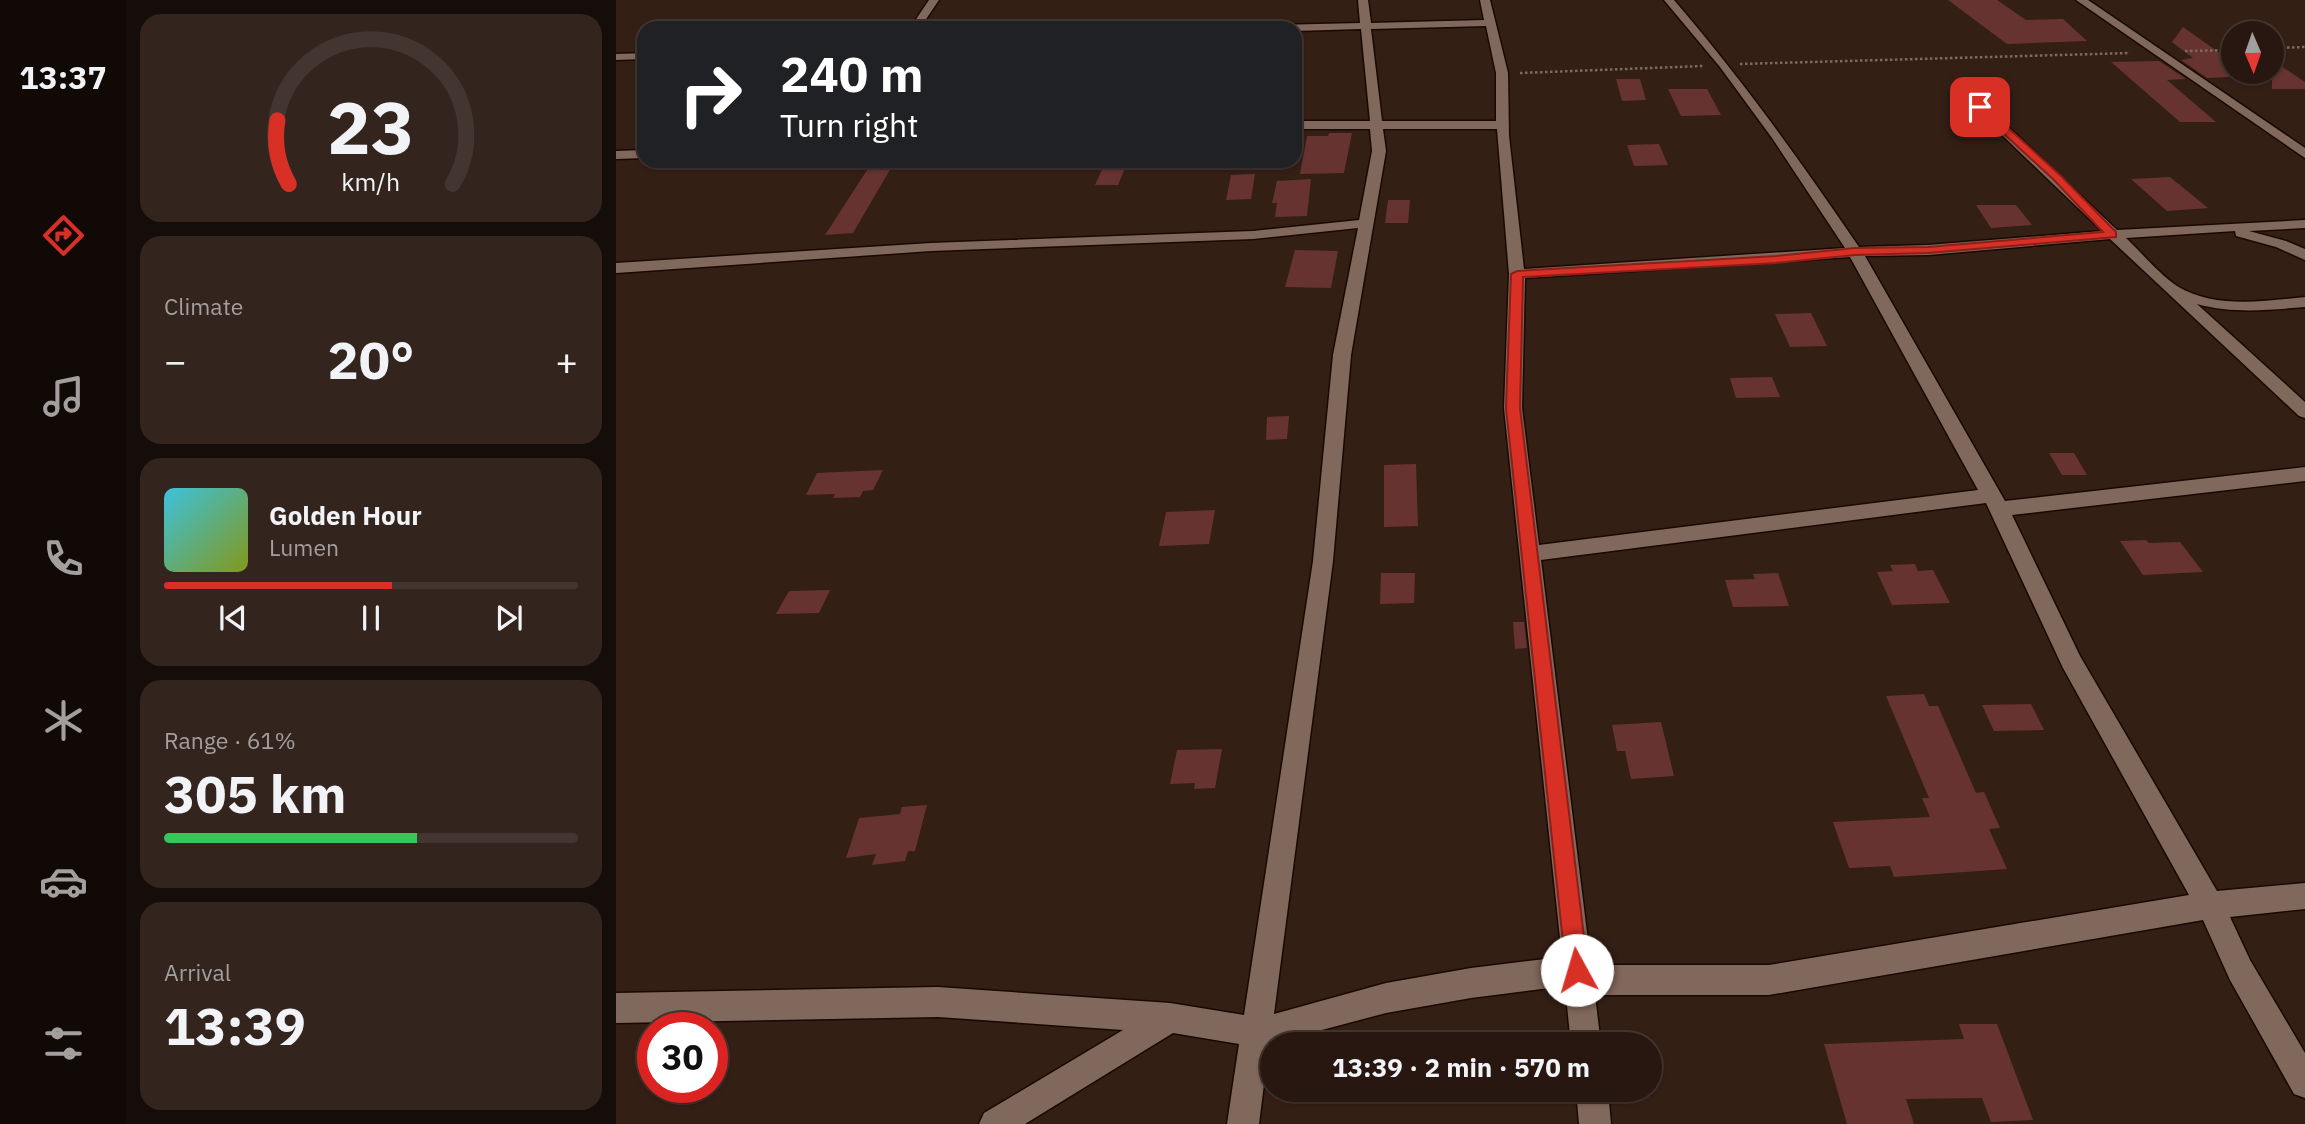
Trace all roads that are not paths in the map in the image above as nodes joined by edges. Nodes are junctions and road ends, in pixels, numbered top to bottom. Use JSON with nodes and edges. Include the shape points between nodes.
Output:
{"nodes":[{"id":1,"x":934,"y":0,"type":"edge"},
{"id":2,"x":1363,"y":0,"type":"edge"},
{"id":3,"x":1485,"y":0,"type":"edge"},
{"id":4,"x":1669,"y":0,"type":"edge"},
{"id":5,"x":2081,"y":0,"type":"edge"},
{"id":6,"x":920,"y":21,"type":"edge"},
{"id":7,"x":1490,"y":23,"type":"junction"},
{"id":8,"x":1364,"y":26,"type":"junction"},
{"id":9,"x":1302,"y":27,"type":"edge"},
{"id":10,"x":637,"y":56,"type":"edge"},
{"id":11,"x":616,"y":57,"type":"edge"},
{"id":12,"x":1980,"y":107,"type":"dead end"},
{"id":13,"x":1302,"y":125,"type":"edge"},
{"id":14,"x":1376,"y":125,"type":"junction"},
{"id":15,"x":1502,"y":125,"type":"junction"},
{"id":16,"x":637,"y":154,"type":"edge"},
{"id":17,"x":2305,"y":154,"type":"edge"},
{"id":18,"x":616,"y":155,"type":"edge"},
{"id":19,"x":1368,"y":223,"type":"junction"},
{"id":20,"x":2305,"y":224,"type":"edge"},
{"id":21,"x":2220,"y":227,"type":"junction"},
{"id":22,"x":2112,"y":235,"type":"junction"},
{"id":23,"x":1855,"y":252,"type":"junction"},
{"id":24,"x":2305,"y":255,"type":"edge"},
{"id":25,"x":616,"y":268,"type":"edge"},
{"id":26,"x":1517,"y":274,"type":"junction"},
{"id":27,"x":2171,"y":289,"type":"junction"},
{"id":28,"x":2305,"y":302,"type":"edge"},
{"id":29,"x":2305,"y":412,"type":"edge"},
{"id":30,"x":2305,"y":474,"type":"edge"},
{"id":31,"x":1996,"y":502,"type":"junction"},
{"id":32,"x":1531,"y":554,"type":"junction"},
{"id":33,"x":2305,"y":896,"type":"edge"},
{"id":34,"x":2210,"y":905,"type":"junction"},
{"id":35,"x":1578,"y":975,"type":"junction"},
{"id":36,"x":616,"y":1008,"type":"edge"},
{"id":37,"x":1170,"y":1018,"type":"junction"},
{"id":38,"x":1257,"y":1032,"type":"junction"},
{"id":39,"x":1585,"y":1032,"type":"edge"},
{"id":40,"x":2305,"y":1083,"type":"edge"},
{"id":41,"x":1593,"y":1102,"type":"edge"},
{"id":42,"x":995,"y":1124,"type":"edge"},
{"id":43,"x":1243,"y":1124,"type":"edge"},
{"id":44,"x":1595,"y":1124,"type":"edge"}],
"edges":[{"from":1,"to":6,"type":"street"},
{"from":2,"to":8,"type":"street"},
{"from":3,"to":7,"type":"street"},
{"from":4,"to":23,"type":"street","via":[[1777,136]]},
{"from":5,"to":17,"type":"street"},
{"from":7,"to":8,"type":"street"},
{"from":7,"to":15,"type":"street","via":[[1502,73]]},
{"from":8,"to":9,"type":"street"},
{"from":8,"to":14,"type":"street"},
{"from":10,"to":11,"type":"street"},
{"from":12,"to":22,"type":"street"},
{"from":13,"to":14,"type":"street"},
{"from":14,"to":15,"type":"street"},
{"from":14,"to":19,"type":"street","via":[[1379,151]]},
{"from":15,"to":26,"type":"street"},
{"from":16,"to":18,"type":"street"},
{"from":19,"to":25,"type":"street","via":[[1253,235],[931,247]]},
{"from":19,"to":38,"type":"street","via":[[1342,355],[1323,561]]},
{"from":20,"to":21,"type":"street"},
{"from":21,"to":22,"type":"street"},
{"from":21,"to":24,"type":"street"},
{"from":22,"to":23,"type":"street"},
{"from":22,"to":27,"type":"street"},
{"from":23,"to":26,"type":"street"},
{"from":23,"to":31,"type":"street"},
{"from":26,"to":32,"type":"street","via":[[1513,408]]},
{"from":27,"to":28,"type":"street","via":[[2196,301],[2242,307]]},
{"from":27,"to":29,"type":"street"},
{"from":30,"to":31,"type":"street"},
{"from":31,"to":32,"type":"street"},
{"from":31,"to":34,"type":"street","via":[[2071,661]]},
{"from":32,"to":35,"type":"street"},
{"from":33,"to":34,"type":"street"},
{"from":34,"to":35,"type":"street","via":[[1769,980]]},
{"from":34,"to":40,"type":"street","via":[[2240,970]]},
{"from":35,"to":38,"type":"street","via":[[1471,982]]},
{"from":35,"to":39,"type":"street"},
{"from":36,"to":37,"type":"street","via":[[938,1002]]},
{"from":37,"to":38,"type":"street"},
{"from":37,"to":42,"type":"street"},
{"from":38,"to":43,"type":"street"},
{"from":41,"to":44,"type":"street"}]}
